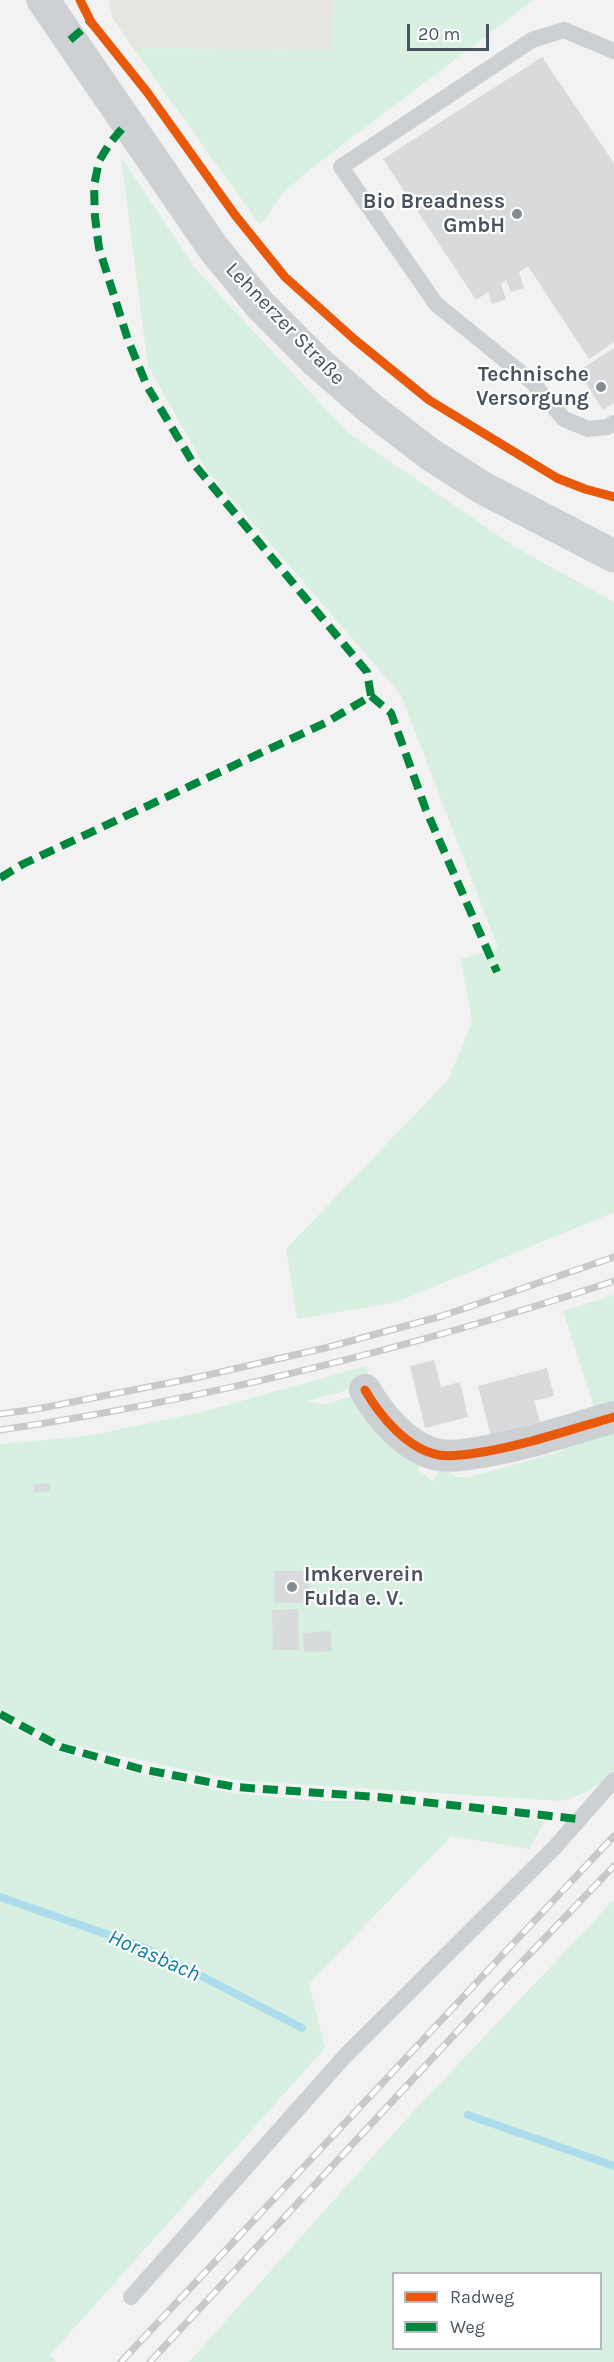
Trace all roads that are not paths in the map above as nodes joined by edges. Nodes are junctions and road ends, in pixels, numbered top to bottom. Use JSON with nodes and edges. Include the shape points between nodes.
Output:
{"nodes":[{"id":1,"x":43,"y":0,"type":"edge"},
{"id":2,"x":614,"y":51,"type":"edge"},
{"id":3,"x":614,"y":423,"type":"edge"},
{"id":4,"x":614,"y":556,"type":"edge"},
{"id":5,"x":365,"y":1390,"type":"dead end"},
{"id":6,"x":614,"y":1417,"type":"edge"},
{"id":7,"x":614,"y":1780,"type":"edge"},
{"id":8,"x":131,"y":2297,"type":"dead end"}],
"edges":[{"from":1,"to":4,"type":"main road","name":"Lehnerzer Straße","via":[[214,249],[261,306],[316,360],[431,455],[483,488]]},
{"from":2,"to":3,"type":"lane","via":[[564,30],[532,40],[341,167],[436,304],[531,381],[564,418],[588,429]]},
{"from":5,"to":6,"type":"street","via":[[387,1423],[438,1455],[507,1448]]},
{"from":7,"to":8,"type":"lane","via":[[555,1847],[345,2056]]}]}
